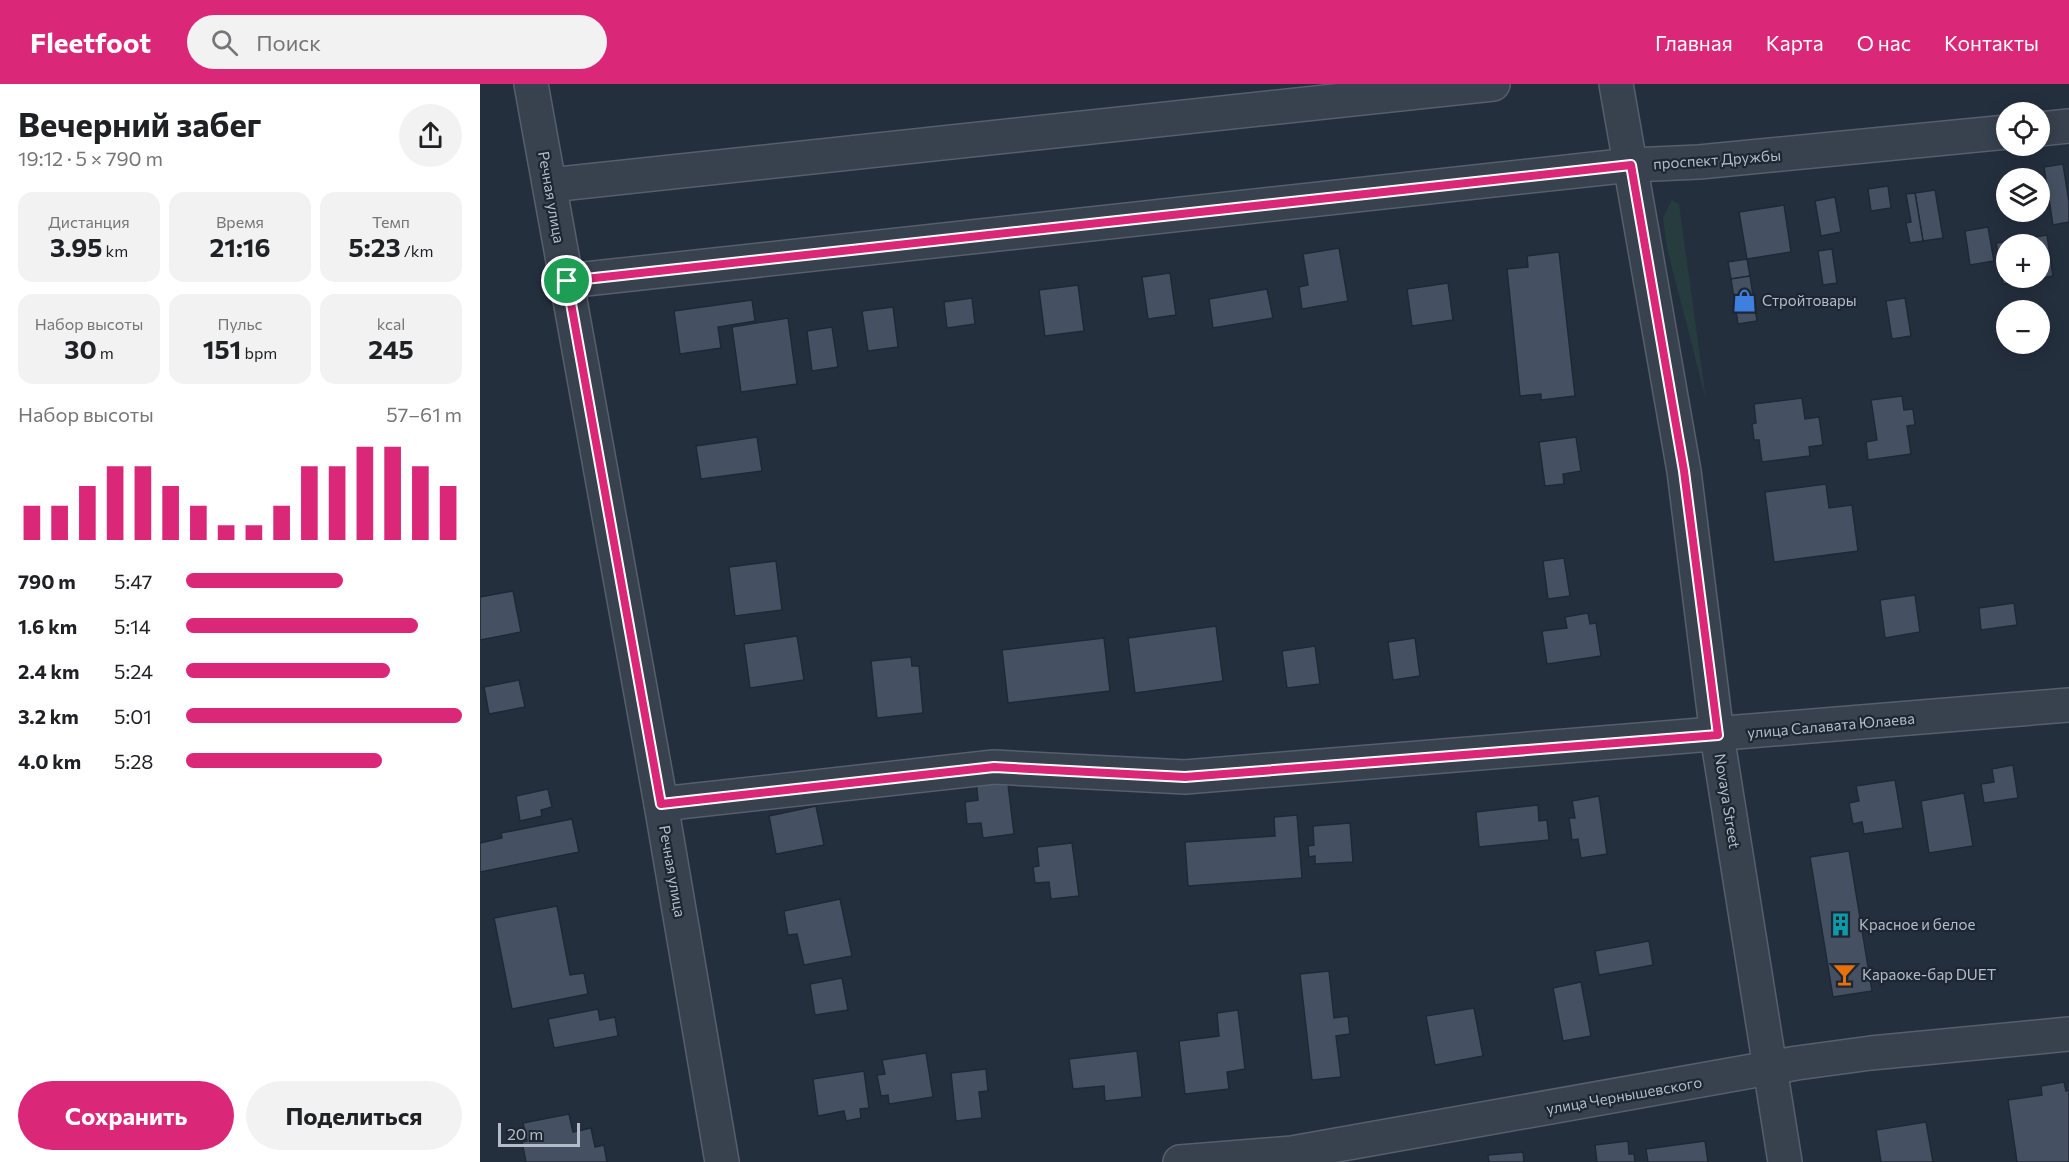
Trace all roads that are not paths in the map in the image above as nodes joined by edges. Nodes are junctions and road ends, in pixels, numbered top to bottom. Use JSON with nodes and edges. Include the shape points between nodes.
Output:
{"nodes":[{"id":1,"x":531,"y":84,"type":"edge"},
{"id":2,"x":1493,"y":84,"type":"edge"},
{"id":3,"x":1616,"y":84,"type":"edge"},
{"id":4,"x":2069,"y":126,"type":"edge"},
{"id":5,"x":2050,"y":128,"type":"edge"},
{"id":6,"x":1996,"y":133,"type":"edge"},
{"id":7,"x":1631,"y":165,"type":"junction"},
{"id":8,"x":550,"y":185,"type":"junction"},
{"id":9,"x":567,"y":281,"type":"junction"},
{"id":10,"x":2069,"y":705,"type":"edge"},
{"id":11,"x":1718,"y":735,"type":"junction"},
{"id":12,"x":661,"y":804,"type":"junction"},
{"id":13,"x":2069,"y":1034,"type":"edge"},
{"id":14,"x":1771,"y":1069,"type":"junction"},
{"id":15,"x":722,"y":1162,"type":"edge"},
{"id":16,"x":1180,"y":1162,"type":"edge"},
{"id":17,"x":1785,"y":1162,"type":"edge"}],
"edges":[{"from":1,"to":8,"type":"street","name":"Речная улица"},
{"from":2,"to":8,"type":"street"},
{"from":3,"to":7,"type":"street","name":"Novaya Street"},
{"from":4,"to":5,"type":"street"},
{"from":6,"to":7,"type":"street","name":"проспект Дружбы"},
{"from":7,"to":9,"type":"street","name":"проспект Дружбы"},
{"from":7,"to":11,"type":"street","name":"Novaya Street","via":[[1684,471]]},
{"from":8,"to":9,"type":"street","name":"Речная улица"},
{"from":9,"to":12,"type":"street","name":"Речная улица"},
{"from":10,"to":11,"type":"street","name":"улица Салавата Юлаева"},
{"from":11,"to":12,"type":"street","name":"улица Салавата Юлаева","via":[[1185,777],[994,767]]},
{"from":11,"to":14,"type":"street","name":"Novaya Street"},
{"from":12,"to":15,"type":"street","name":"Речная улица"},
{"from":13,"to":14,"type":"street","name":"улица Чернышевского","via":[[1871,1053]]},
{"from":14,"to":16,"type":"street","name":"улица Чернышевского","via":[[1292,1153]]},
{"from":14,"to":17,"type":"street","name":"Novaya Street"}]}
